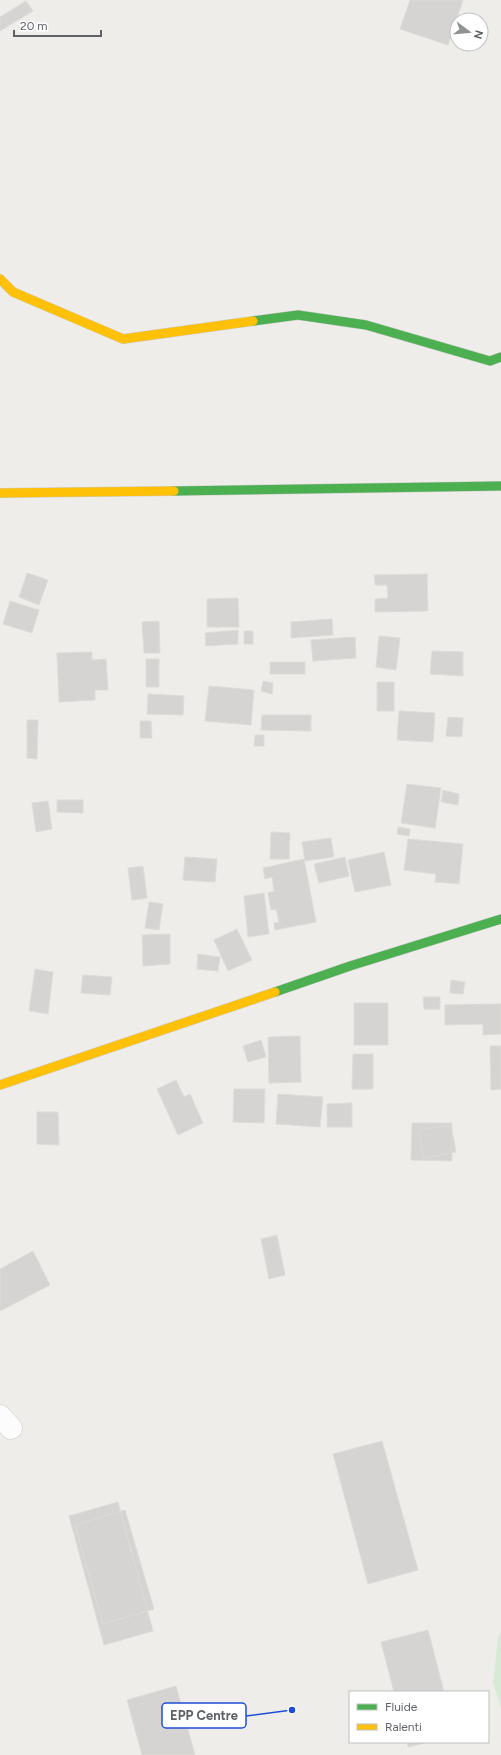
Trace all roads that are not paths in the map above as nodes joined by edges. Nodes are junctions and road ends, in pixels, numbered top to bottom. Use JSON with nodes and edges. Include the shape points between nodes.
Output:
{"nodes":[{"id":1,"x":0,"y":279,"type":"edge"},
{"id":2,"x":501,"y":357,"type":"edge"},
{"id":3,"x":501,"y":486,"type":"edge"},
{"id":4,"x":0,"y":493,"type":"edge"},
{"id":5,"x":501,"y":919,"type":"edge"},
{"id":6,"x":0,"y":1085,"type":"edge"}],
"edges":[{"from":1,"to":2,"type":"street","via":[[13,292],[123,339],[298,315],[366,325],[490,361]]},
{"from":3,"to":4,"type":"street"},
{"from":5,"to":6,"type":"street","via":[[350,966]]}]}
